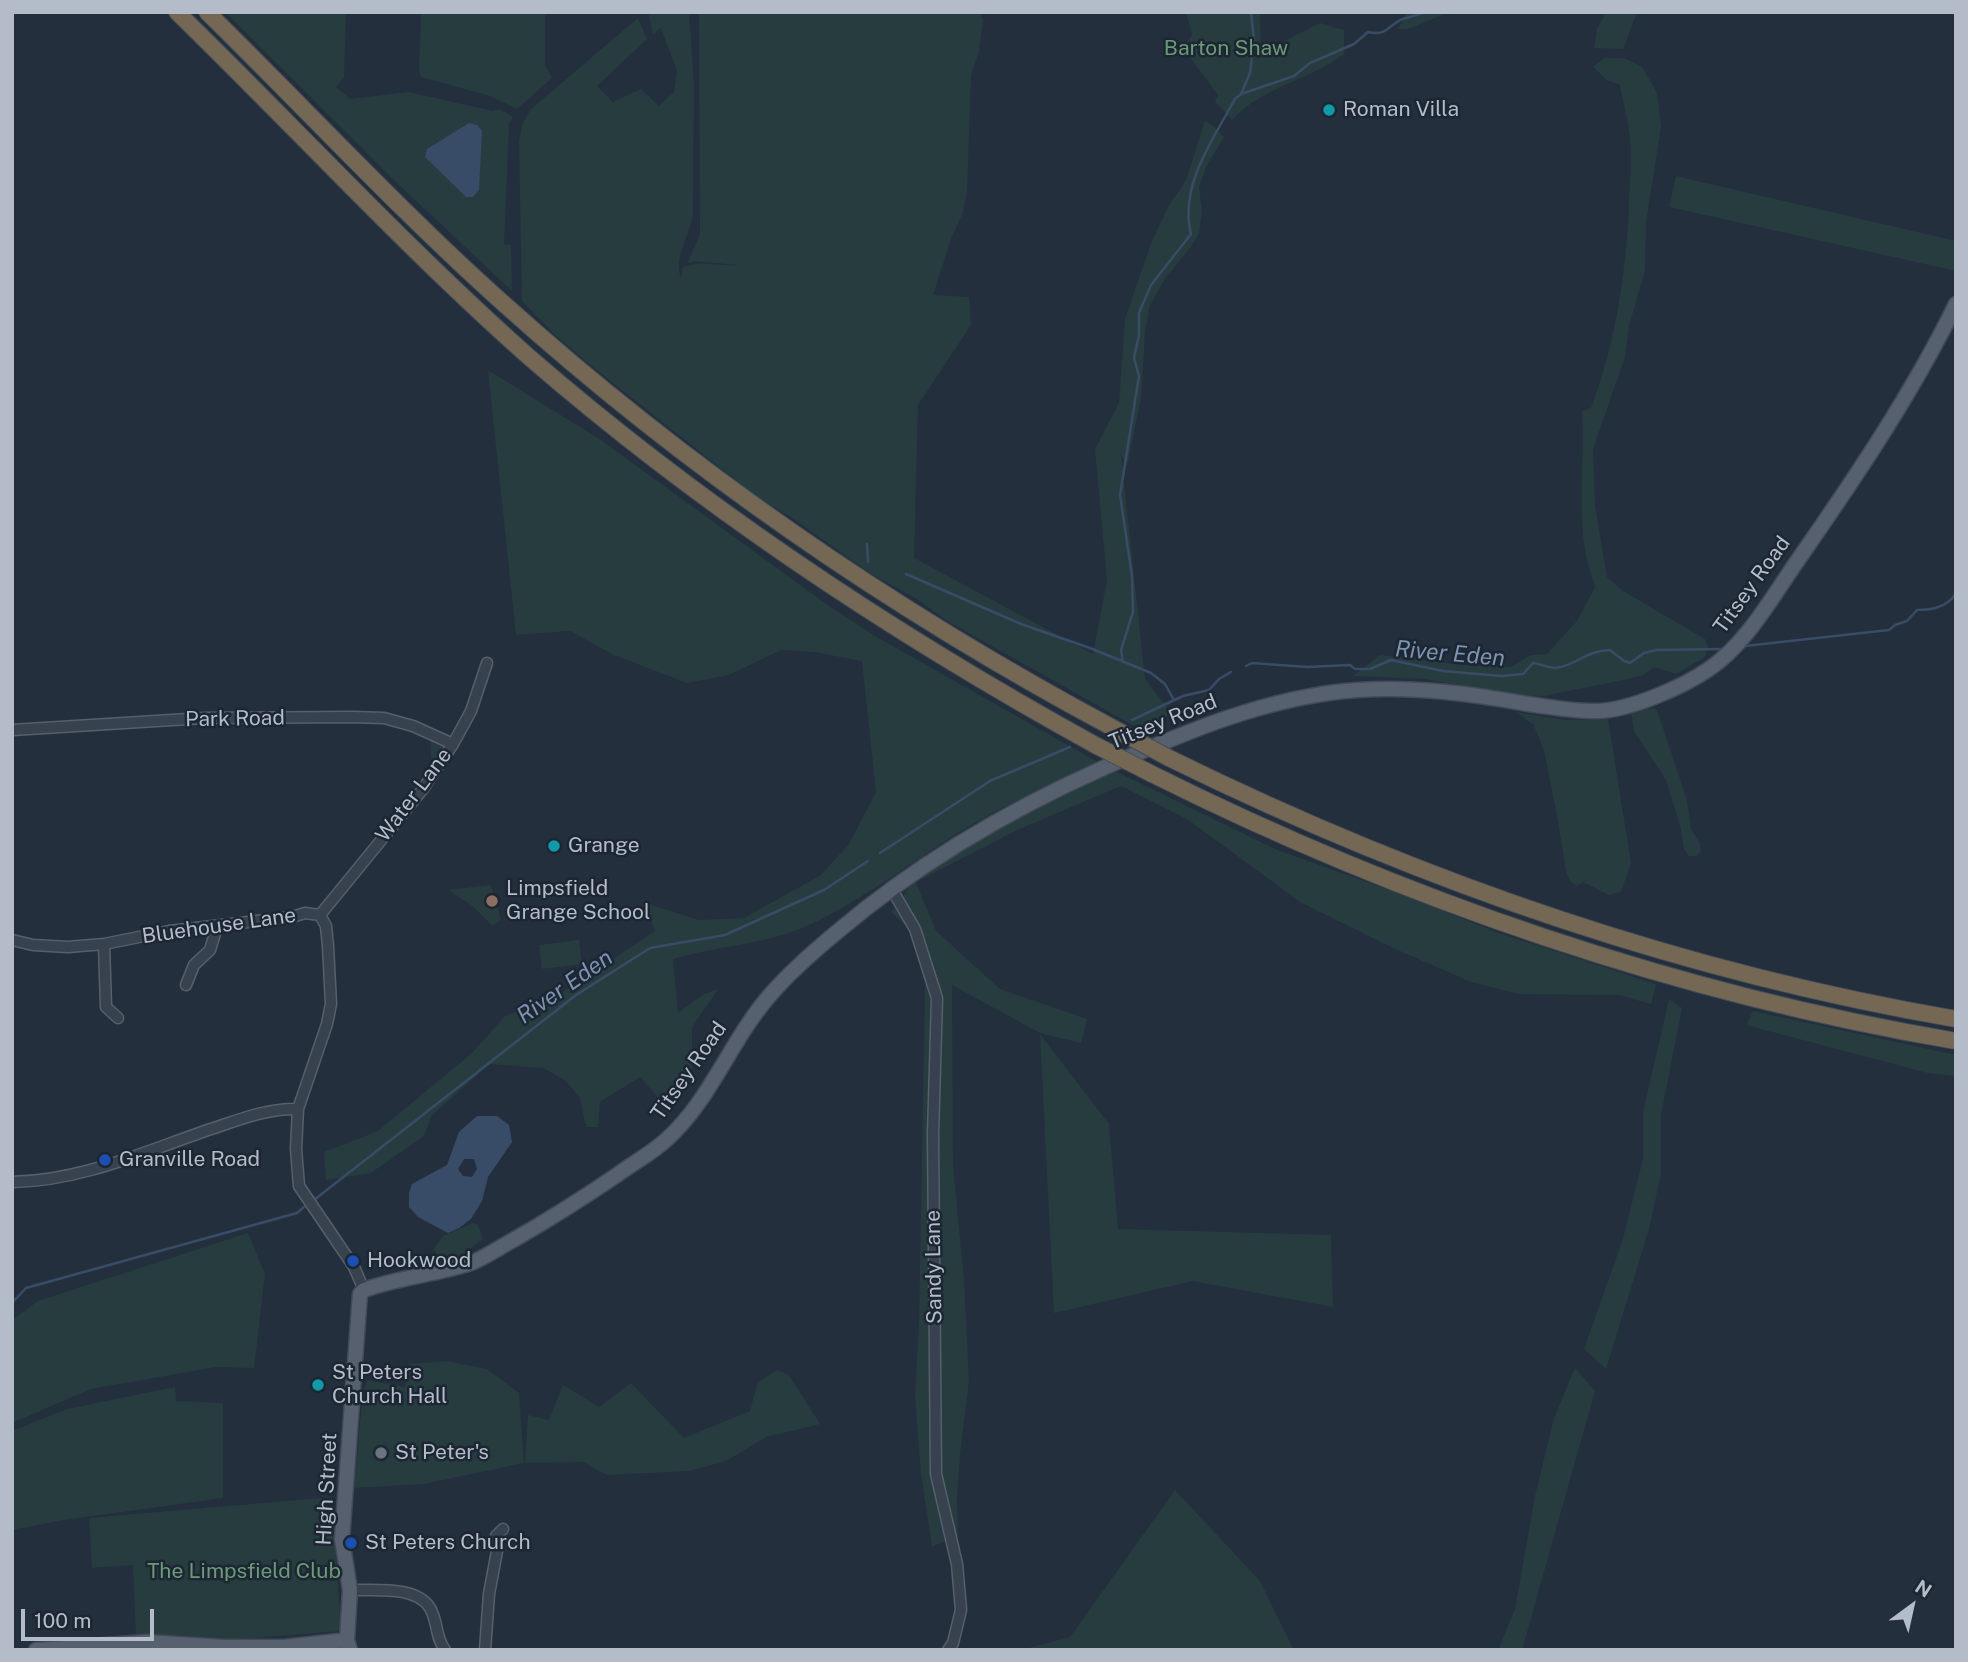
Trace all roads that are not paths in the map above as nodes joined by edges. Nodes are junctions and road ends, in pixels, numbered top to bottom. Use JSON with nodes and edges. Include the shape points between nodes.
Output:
{"nodes":[{"id":1,"x":177,"y":12,"type":"edge"},
{"id":2,"x":207,"y":12,"type":"edge"},
{"id":3,"x":1956,"y":304,"type":"edge"},
{"id":4,"x":487,"y":663,"type":"dead end"},
{"id":5,"x":12,"y":730,"type":"edge"},
{"id":6,"x":453,"y":744,"type":"junction"},
{"id":7,"x":891,"y":888,"type":"junction"},
{"id":8,"x":320,"y":915,"type":"junction"},
{"id":9,"x":217,"y":927,"type":"junction"},
{"id":10,"x":12,"y":940,"type":"edge"},
{"id":11,"x":104,"y":944,"type":"junction"},
{"id":12,"x":186,"y":985,"type":"dead end"},
{"id":13,"x":118,"y":1018,"type":"dead end"},
{"id":14,"x":1956,"y":1019,"type":"edge"},
{"id":15,"x":1956,"y":1041,"type":"edge"},
{"id":16,"x":298,"y":1109,"type":"junction"},
{"id":17,"x":12,"y":1182,"type":"edge"},
{"id":18,"x":364,"y":1290,"type":"junction"},
{"id":19,"x":503,"y":1529,"type":"dead end"},
{"id":20,"x":350,"y":1590,"type":"junction"},
{"id":21,"x":348,"y":1645,"type":"edge"},
{"id":22,"x":36,"y":1650,"type":"edge"},
{"id":23,"x":445,"y":1650,"type":"edge"},
{"id":24,"x":485,"y":1650,"type":"edge"},
{"id":25,"x":948,"y":1650,"type":"edge"}],
"edges":[{"from":1,"to":15,"type":"highway","bridge":true,"via":[[387,223],[531,358],[671,471],[799,564],[941,656],[1097,746],[1219,807],[1444,901],[1568,944],[1755,998]]},
{"from":2,"to":14,"type":"highway","bridge":true,"via":[[425,230],[609,395],[697,466],[847,571],[979,655],[1169,758],[1273,808],[1475,890],[1692,959]]},
{"from":3,"to":7,"type":"main road","name":"Titsey Road","via":[[1865,461],[1774,595],[1736,645],[1689,681],[1602,712],[1395,688],[1272,704],[1199,729],[1037,799],[956,843]]},
{"from":4,"to":6,"type":"street","name":"Water Lane","via":[[471,711]]},
{"from":5,"to":6,"type":"street","name":"Park Road","via":[[204,718],[384,718]]},
{"from":6,"to":8,"type":"street","name":"Water Lane","via":[[423,789]]},
{"from":7,"to":18,"type":"main road","name":"Titsey Road","via":[[773,991],[665,1142],[556,1216],[478,1260]]},
{"from":7,"to":25,"type":"street","name":"Sandy Lane","via":[[915,929],[937,998],[933,1134],[936,1474],[957,1564],[961,1610]]},
{"from":8,"to":9,"type":"street","name":"Bluehouse Lane","via":[[305,913]]},
{"from":8,"to":16,"type":"street","name":"Bluehouse Lane","via":[[326,926],[331,1004]]},
{"from":9,"to":11,"type":"street","name":"Bluehouse Lane"},
{"from":9,"to":12,"type":"street","via":[[210,950],[194,965]]},
{"from":10,"to":11,"type":"street","name":"Bluehouse Lane","via":[[68,947]]},
{"from":11,"to":13,"type":"street","via":[[106,1007]]},
{"from":16,"to":17,"type":"street","via":[[242,1119],[79,1174]]},
{"from":16,"to":18,"type":"street","name":"Bluehouse Lane","via":[[299,1186],[354,1267]]},
{"from":18,"to":20,"type":"main road","name":"High Street","via":[[356,1337],[342,1539]]},
{"from":19,"to":24,"type":"street","via":[[496,1536]]},
{"from":20,"to":21,"type":"main road","name":"High Street"},
{"from":20,"to":23,"type":"street","via":[[419,1596],[430,1608]]},
{"from":21,"to":22,"type":"main road","via":[[147,1643]]}]}
